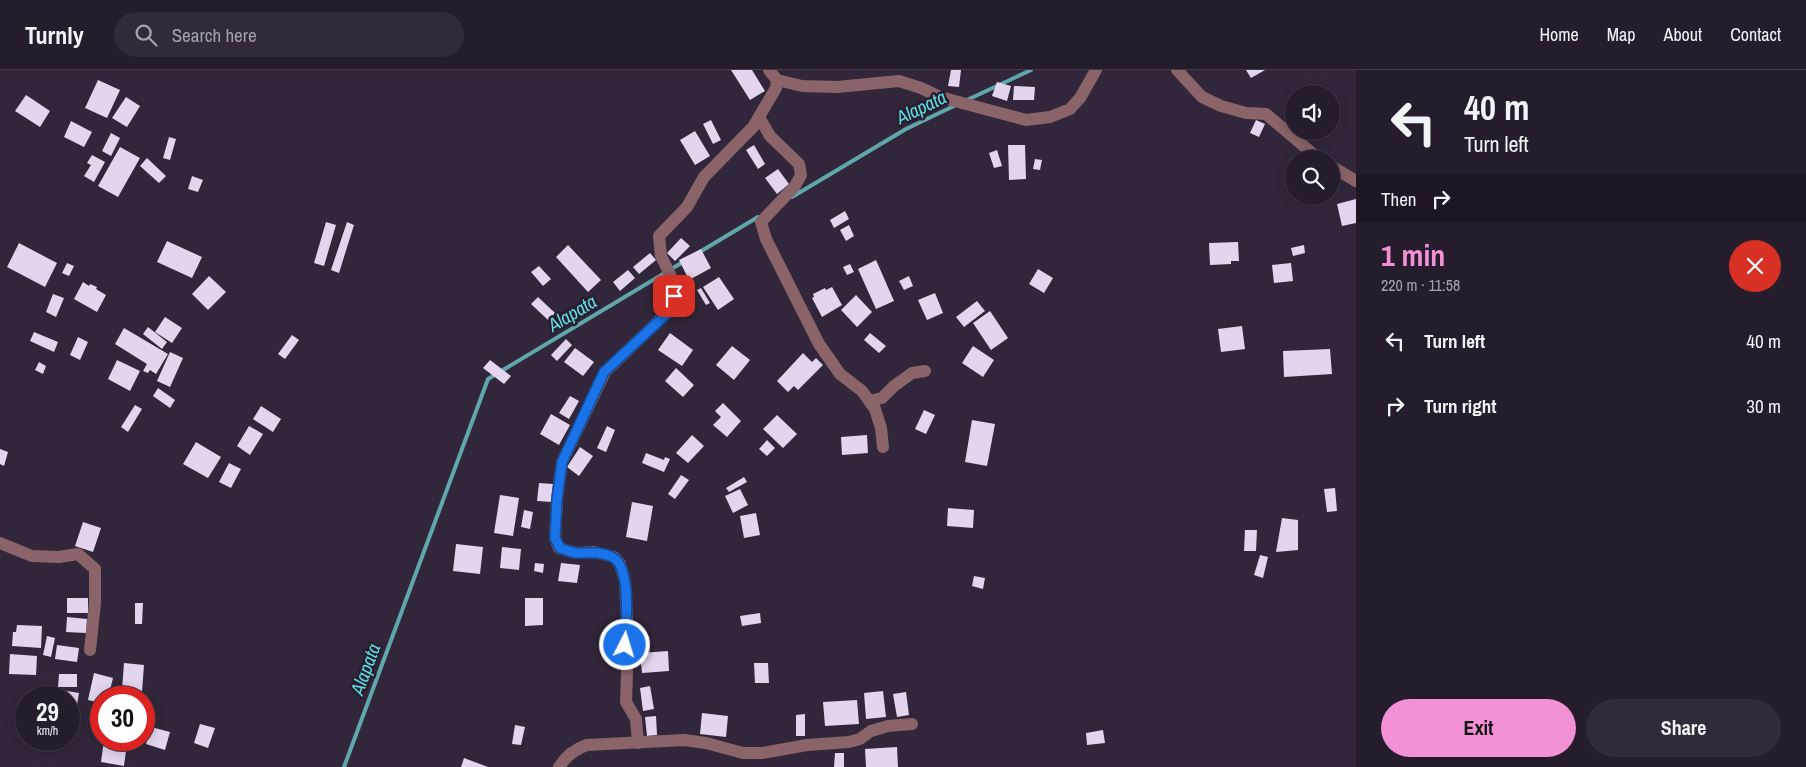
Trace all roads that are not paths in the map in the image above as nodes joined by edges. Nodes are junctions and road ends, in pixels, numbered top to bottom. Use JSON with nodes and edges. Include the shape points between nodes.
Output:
{"nodes":[{"id":1,"x":769,"y":70,"type":"edge"},
{"id":2,"x":1096,"y":70,"type":"edge"},
{"id":3,"x":1177,"y":70,"type":"edge"},
{"id":4,"x":777,"y":80,"type":"junction"},
{"id":5,"x":759,"y":117,"type":"junction"},
{"id":6,"x":1308,"y":150,"type":"edge"},
{"id":7,"x":1340,"y":171,"type":"edge"},
{"id":8,"x":1356,"y":181,"type":"edge"},
{"id":9,"x":925,"y":371,"type":"dead end"},
{"id":10,"x":869,"y":401,"type":"junction"},
{"id":11,"x":884,"y":447,"type":"dead end"},
{"id":12,"x":0,"y":543,"type":"edge"},
{"id":13,"x":90,"y":650,"type":"dead end"},
{"id":14,"x":912,"y":724,"type":"dead end"},
{"id":15,"x":638,"y":743,"type":"junction"},
{"id":16,"x":559,"y":767,"type":"edge"}],
"edges":[{"from":1,"to":4,"type":"street"},
{"from":2,"to":4,"type":"street","via":[[1070,109],[1050,117],[1026,120],[940,98],[899,81],[837,87],[802,86]]},
{"from":3,"to":6,"type":"street","via":[[1202,97],[1246,113],[1266,114]]},
{"from":4,"to":5,"type":"street","via":[[776,88]]},
{"from":5,"to":10,"type":"street","via":[[770,136],[799,164],[800,175],[761,222],[766,239],[819,344],[840,374],[862,391]]},
{"from":5,"to":15,"type":"street","via":[[704,177],[686,207],[659,236],[661,256],[675,285],[674,307],[604,372],[562,462],[555,538],[560,548],[614,558],[620,564],[625,581],[626,702],[636,719]]},
{"from":7,"to":8,"type":"street"},
{"from":9,"to":10,"type":"street","via":[[912,373],[882,398]]},
{"from":10,"to":11,"type":"street","via":[[881,428]]},
{"from":12,"to":13,"type":"street","via":[[32,556],[78,554],[95,569]]},
{"from":14,"to":15,"type":"street","via":[[871,731],[860,740],[762,753],[743,754],[684,740]]},
{"from":15,"to":16,"type":"street","via":[[587,744],[577,748]]}]}
